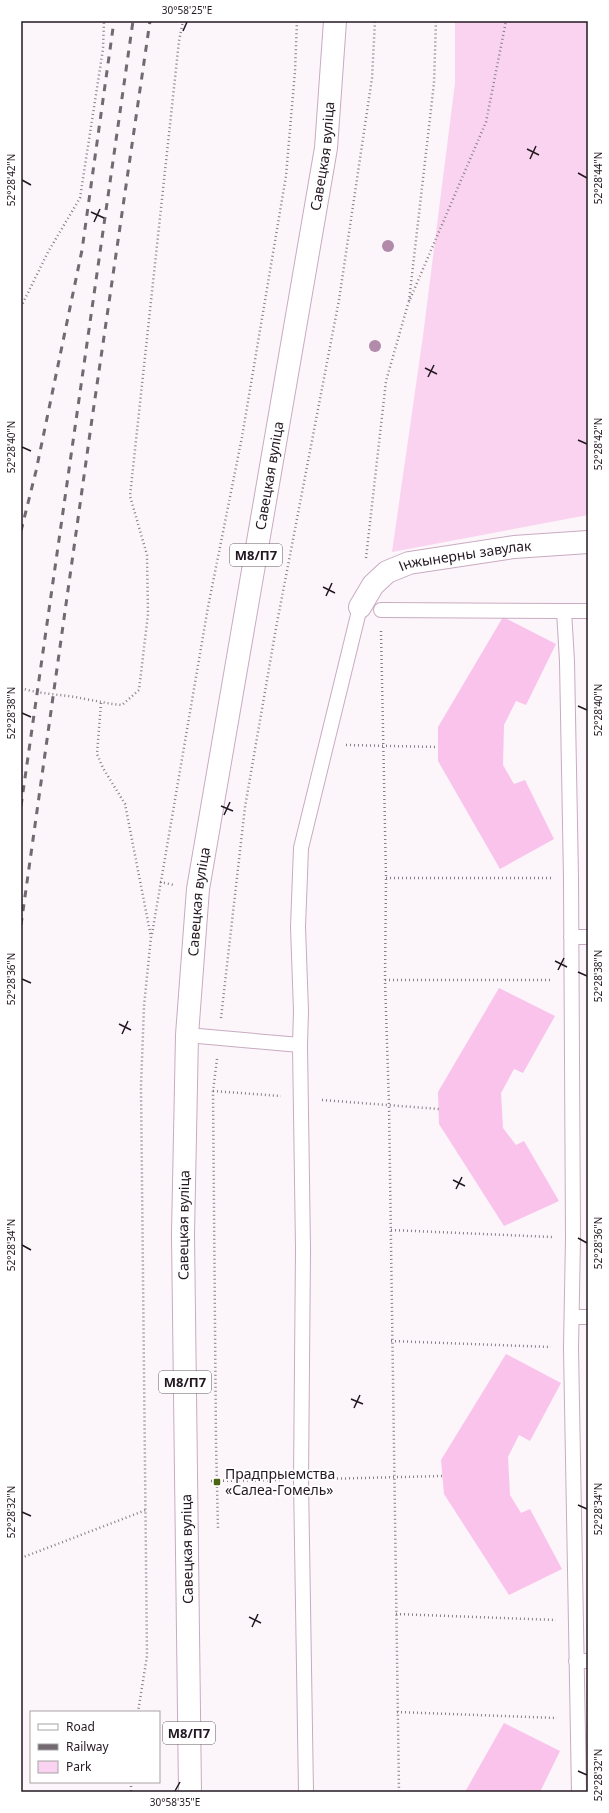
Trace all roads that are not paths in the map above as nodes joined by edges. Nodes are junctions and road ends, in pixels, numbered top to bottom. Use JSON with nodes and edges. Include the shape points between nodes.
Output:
{"nodes":[{"id":1,"x":335,"y":21,"type":"edge"},
{"id":2,"x":588,"y":542,"type":"edge"},
{"id":3,"x":371,"y":608,"type":"junction"},
{"id":4,"x":564,"y":611,"type":"junction"},
{"id":5,"x":588,"y":611,"type":"edge"},
{"id":6,"x":571,"y":937,"type":"junction"},
{"id":7,"x":588,"y":937,"type":"edge"},
{"id":8,"x":187,"y":1035,"type":"junction"},
{"id":9,"x":300,"y":1046,"type":"junction"},
{"id":10,"x":572,"y":1317,"type":"junction"},
{"id":11,"x":588,"y":1317,"type":"edge"},
{"id":12,"x":582,"y":1661,"type":"edge"},
{"id":13,"x":190,"y":1792,"type":"edge"},
{"id":14,"x":306,"y":1792,"type":"edge"},
{"id":15,"x":579,"y":1792,"type":"edge"}],
"edges":[{"from":1,"to":8,"type":"main road","name":"Савецкая вуліца","number":"М8/П7","via":[[326,148],[198,889]]},
{"from":2,"to":3,"type":"main road","name":"Інжынерны завулак","via":[[514,547],[409,563],[387,572],[373,585]]},
{"from":3,"to":4,"type":"lane"},
{"from":3,"to":9,"type":"lane","via":[[326,744],[301,848],[298,927]]},
{"from":4,"to":5,"type":"lane"},
{"from":4,"to":6,"type":"lane"},
{"from":6,"to":7,"type":"lane"},
{"from":6,"to":10,"type":"lane"},
{"from":8,"to":9,"type":"lane"},
{"from":8,"to":13,"type":"main road","name":"Савецкая вуліца","number":"М8/П7","via":[[183,1234]]},
{"from":9,"to":14,"type":"lane","via":[[303,1249],[301,1480]]},
{"from":10,"to":11,"type":"lane"},
{"from":10,"to":12,"type":"lane","via":[[575,1620]]},
{"from":12,"to":15,"type":"lane","via":[[578,1719]]}]}
